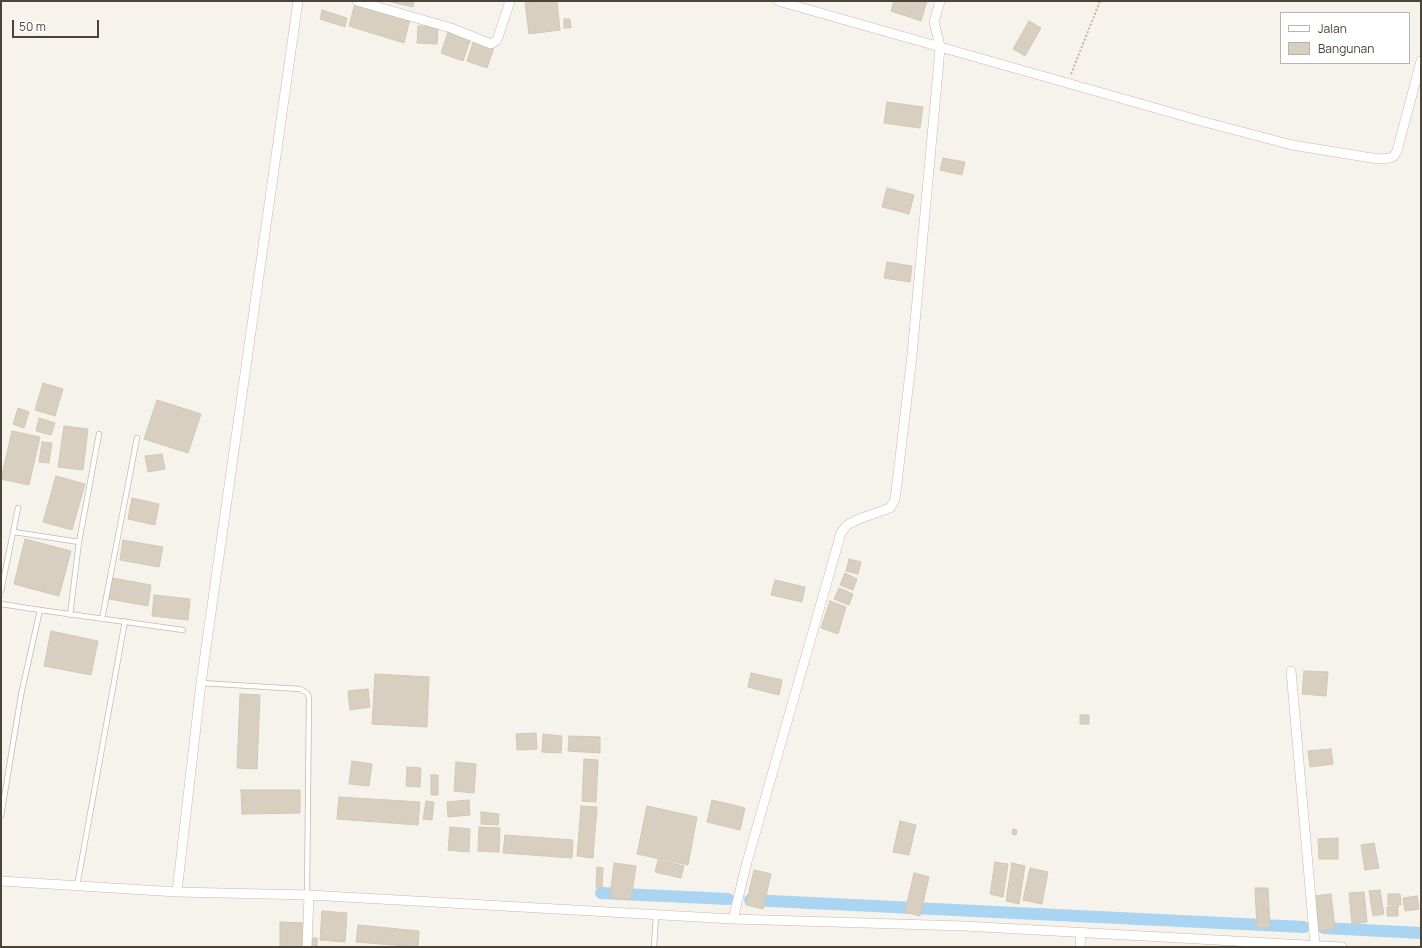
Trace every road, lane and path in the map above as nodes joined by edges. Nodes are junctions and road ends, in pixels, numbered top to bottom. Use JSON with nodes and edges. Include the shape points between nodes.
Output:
{"nodes":[{"id":1,"x":298,"y":1,"type":"edge"},
{"id":2,"x":357,"y":1,"type":"edge"},
{"id":3,"x":510,"y":1,"type":"edge"},
{"id":4,"x":778,"y":1,"type":"edge"},
{"id":5,"x":940,"y":1,"type":"edge"},
{"id":6,"x":1100,"y":1,"type":"edge"},
{"id":7,"x":940,"y":46,"type":"junction"},
{"id":8,"x":1421,"y":61,"type":"edge"},
{"id":9,"x":1068,"y":82,"type":"junction"},
{"id":10,"x":99,"y":434,"type":"dead end"},
{"id":11,"x":137,"y":438,"type":"dead end"},
{"id":12,"x":18,"y":508,"type":"dead end"},
{"id":13,"x":14,"y":532,"type":"junction"},
{"id":14,"x":80,"y":542,"type":"junction"},
{"id":15,"x":1,"y":558,"type":"edge"},
{"id":16,"x":8,"y":560,"type":"junction"},
{"id":17,"x":1,"y":591,"type":"edge"},
{"id":18,"x":1,"y":604,"type":"edge"},
{"id":19,"x":40,"y":610,"type":"junction"},
{"id":20,"x":70,"y":615,"type":"junction"},
{"id":21,"x":102,"y":619,"type":"junction"},
{"id":22,"x":125,"y":621,"type":"junction"},
{"id":23,"x":183,"y":630,"type":"dead end"},
{"id":24,"x":1291,"y":671,"type":"dead end"},
{"id":25,"x":201,"y":683,"type":"junction"},
{"id":26,"x":1,"y":816,"type":"edge"},
{"id":27,"x":1,"y":881,"type":"edge"},
{"id":28,"x":77,"y":886,"type":"junction"},
{"id":29,"x":177,"y":892,"type":"junction"},
{"id":30,"x":308,"y":895,"type":"junction"},
{"id":31,"x":656,"y":914,"type":"junction"},
{"id":32,"x":733,"y":919,"type":"junction"},
{"id":33,"x":1081,"y":933,"type":"junction"},
{"id":34,"x":1315,"y":945,"type":"junction"},
{"id":35,"x":307,"y":947,"type":"edge"},
{"id":36,"x":654,"y":947,"type":"edge"},
{"id":37,"x":1080,"y":947,"type":"edge"},
{"id":38,"x":1342,"y":947,"type":"edge"}],
"edges":[{"from":1,"to":25,"type":"street"},
{"from":2,"to":3,"type":"street","via":[[451,28],[492,44],[497,40]]},
{"from":4,"to":7,"type":"street"},
{"from":5,"to":7,"type":"street","via":[[934,22]]},
{"from":6,"to":9,"type":"path"},
{"from":7,"to":9,"type":"street"},
{"from":7,"to":32,"type":"street","via":[[912,355],[895,500],[890,508],[858,519],[847,525],[841,533]]},
{"from":8,"to":9,"type":"street","via":[[1397,152],[1390,158],[1378,159],[1292,145],[1155,109]]},
{"from":10,"to":14,"type":"lane"},
{"from":11,"to":21,"type":"lane"},
{"from":12,"to":13,"type":"lane"},
{"from":13,"to":14,"type":"lane"},
{"from":13,"to":16,"type":"lane"},
{"from":14,"to":20,"type":"lane"},
{"from":15,"to":16,"type":"lane"},
{"from":16,"to":17,"type":"lane"},
{"from":18,"to":19,"type":"lane"},
{"from":19,"to":20,"type":"lane"},
{"from":19,"to":26,"type":"lane","via":[[21,695]]},
{"from":20,"to":21,"type":"lane"},
{"from":21,"to":22,"type":"lane"},
{"from":22,"to":23,"type":"lane"},
{"from":22,"to":28,"type":"lane"},
{"from":24,"to":34,"type":"street"},
{"from":25,"to":29,"type":"street"},
{"from":25,"to":30,"type":"lane","via":[[300,689],[307,693]]},
{"from":27,"to":28,"type":"street"},
{"from":28,"to":29,"type":"street"},
{"from":29,"to":30,"type":"street"},
{"from":30,"to":31,"type":"street"},
{"from":30,"to":35,"type":"street"},
{"from":31,"to":32,"type":"street"},
{"from":31,"to":36,"type":"lane"},
{"from":32,"to":33,"type":"street","via":[[964,926]]},
{"from":33,"to":34,"type":"street"},
{"from":33,"to":37,"type":"street"},
{"from":34,"to":38,"type":"street"}]}
